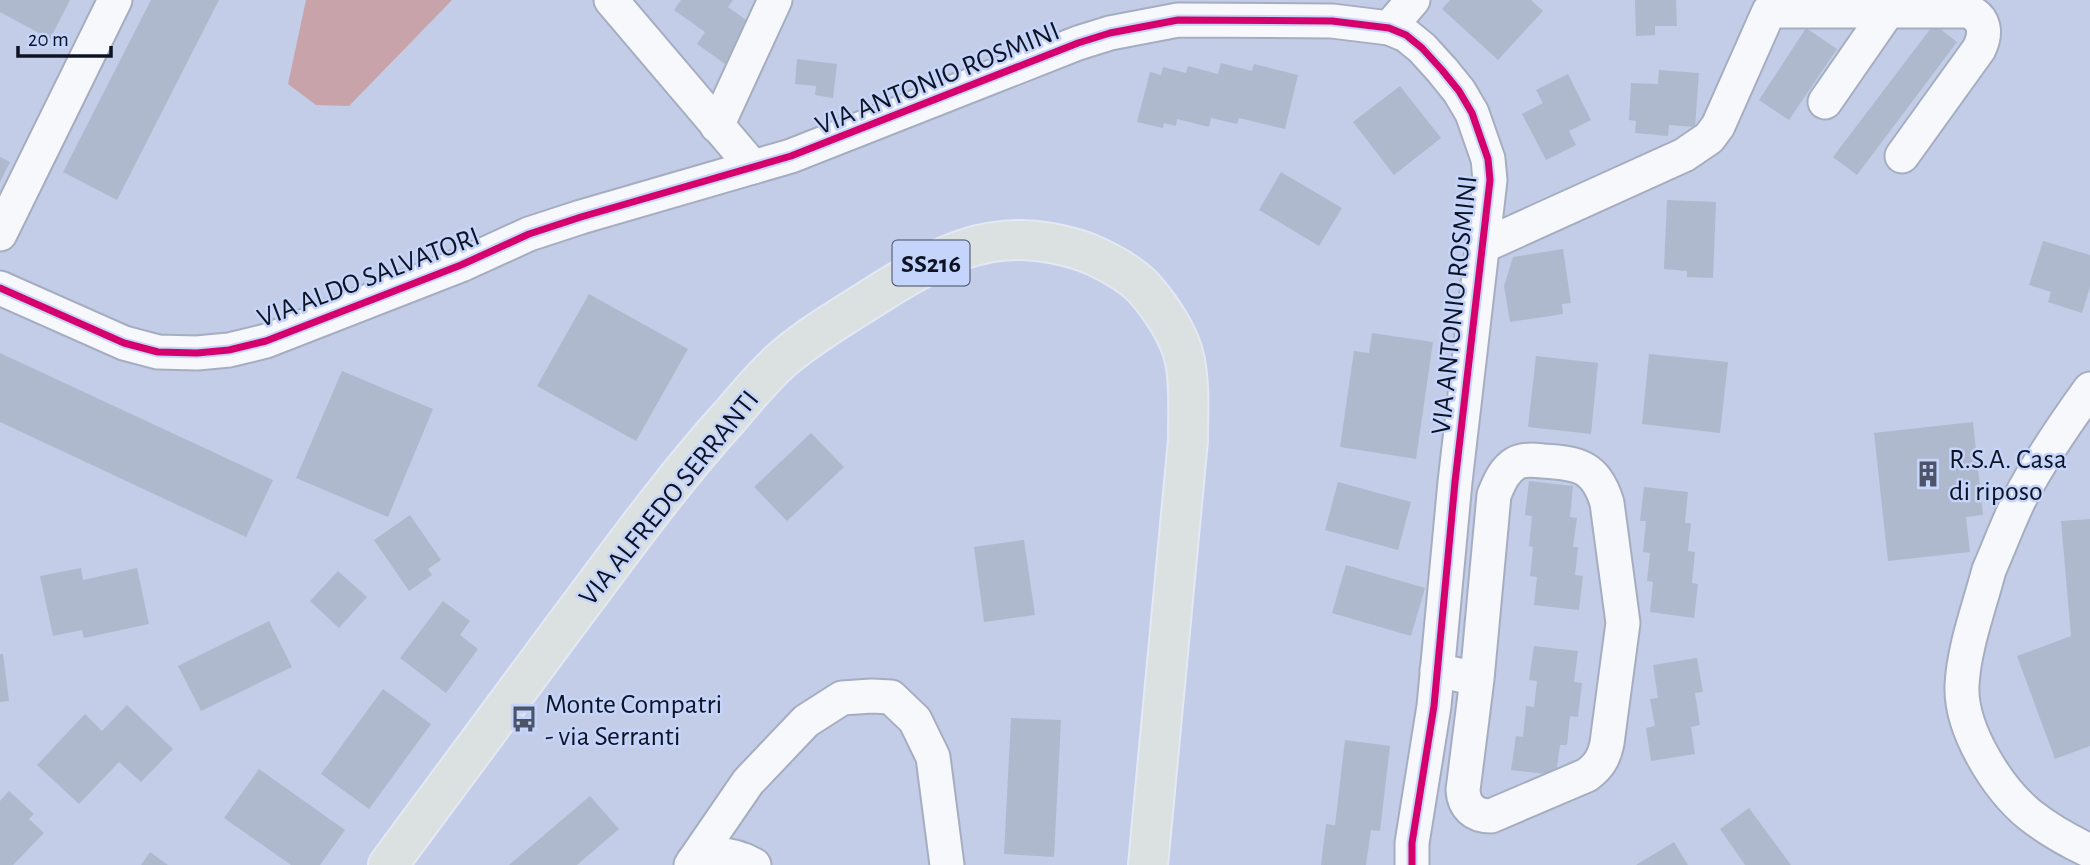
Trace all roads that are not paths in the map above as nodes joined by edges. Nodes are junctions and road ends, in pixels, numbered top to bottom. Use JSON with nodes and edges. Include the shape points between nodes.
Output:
{"nodes":[{"id":1,"x":115,"y":0,"type":"edge"},
{"id":2,"x":611,"y":0,"type":"edge"},
{"id":3,"x":775,"y":0,"type":"edge"},
{"id":4,"x":1413,"y":0,"type":"edge"},
{"id":5,"x":1888,"y":11,"type":"junction"},
{"id":6,"x":1389,"y":28,"type":"junction"},
{"id":7,"x":1825,"y":102,"type":"dead end"},
{"id":8,"x":718,"y":126,"type":"junction"},
{"id":9,"x":1902,"y":156,"type":"dead end"},
{"id":10,"x":753,"y":167,"type":"junction"},
{"id":11,"x":0,"y":234,"type":"edge"},
{"id":12,"x":1483,"y":246,"type":"junction"},
{"id":13,"x":0,"y":288,"type":"edge"},
{"id":14,"x":2090,"y":389,"type":"edge"},
{"id":15,"x":1437,"y":670,"type":"junction"},
{"id":16,"x":1477,"y":679,"type":"junction"},
{"id":17,"x":2090,"y":851,"type":"edge"},
{"id":18,"x":692,"y":864,"type":"edge"},
{"id":19,"x":388,"y":865,"type":"edge"},
{"id":20,"x":754,"y":865,"type":"edge"},
{"id":21,"x":947,"y":865,"type":"edge"},
{"id":22,"x":1148,"y":865,"type":"edge"},
{"id":23,"x":1412,"y":865,"type":"edge"}],
"edges":[{"from":1,"to":11,"type":"street"},
{"from":2,"to":8,"type":"street"},
{"from":3,"to":8,"type":"street"},
{"from":4,"to":6,"type":"street"},
{"from":5,"to":7,"type":"street"},
{"from":5,"to":9,"type":"street","via":[[1968,11],[1982,21],[1984,31],[1979,49]]},
{"from":5,"to":12,"type":"street","via":[[1769,11],[1725,113],[1709,138],[1684,155]]},
{"from":6,"to":10,"type":"street","name":"VIA ANTONIO ROSMINI","via":[[1332,21],[1209,19],[1110,33],[838,139]]},
{"from":6,"to":12,"type":"street","name":"VIA ANTONIO ROSMINI","via":[[1422,48],[1472,113],[1488,159],[1490,180]]},
{"from":8,"to":10,"type":"street"},
{"from":10,"to":13,"type":"street","name":"VIA ALDO SALVATORI","via":[[528,234],[266,341],[229,350],[159,352],[124,343]]},
{"from":12,"to":15,"type":"street","name":"VIA ANTONIO ROSMINI"},
{"from":14,"to":17,"type":"street","via":[[2018,502],[1989,570],[1962,689],[1971,730],[2000,782],[2028,813]]},
{"from":15,"to":16,"type":"street"},
{"from":15,"to":23,"type":"street","name":"VIA ANTONIO ROSMINI"},
{"from":16,"to":16,"type":"street","via":[[1499,481],[1508,469],[1528,460],[1571,463],[1584,469],[1603,489],[1607,503],[1623,623],[1607,743],[1597,767],[1490,816],[1470,810],[1463,790]]},
{"from":18,"to":20,"type":"street","via":[[706,855],[725,855]]},
{"from":18,"to":21,"type":"street","via":[[748,782],[806,721],[842,698],[872,695],[891,697],[915,720],[933,757]]},
{"from":19,"to":22,"type":"main road","name":"VIA ALFREDO SERRANTI","number":"SS216","via":[[647,516],[702,446],[784,358],[916,271],[962,248],[1013,239],[1068,247],[1122,270],[1156,304],[1185,358],[1188,440]]}]}
